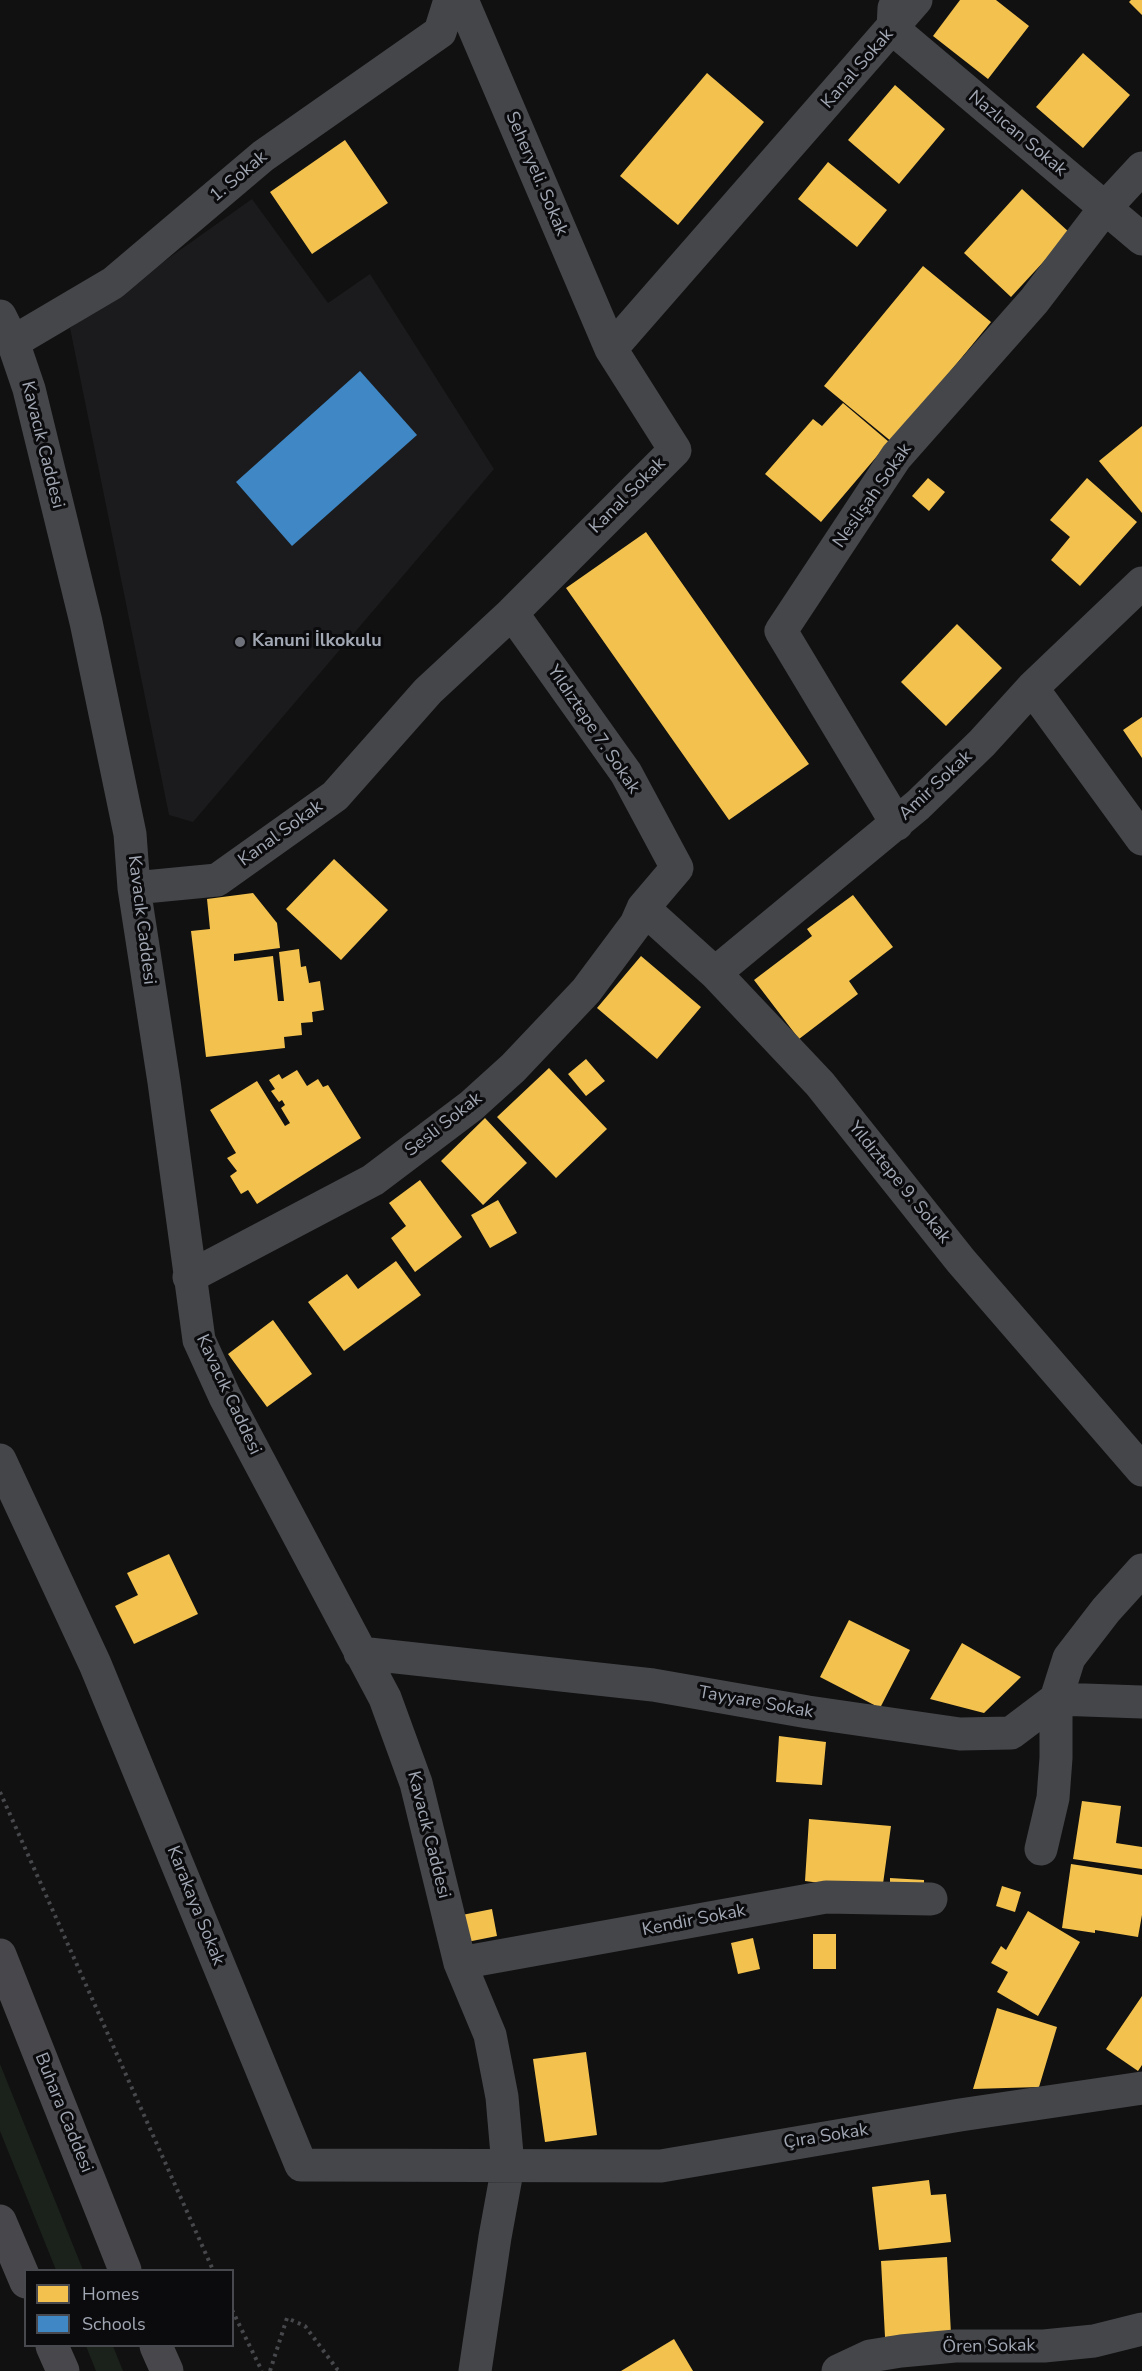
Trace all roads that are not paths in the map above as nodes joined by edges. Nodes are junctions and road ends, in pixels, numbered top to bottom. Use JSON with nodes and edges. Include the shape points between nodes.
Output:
{"nodes":[{"id":1,"x":450,"y":0,"type":"edge"},
{"id":2,"x":462,"y":0,"type":"edge"},
{"id":3,"x":916,"y":0,"type":"edge"},
{"id":4,"x":894,"y":15,"type":"edge"},
{"id":5,"x":1142,"y":168,"type":"edge"},
{"id":6,"x":1105,"y":208,"type":"junction"},
{"id":7,"x":1142,"y":239,"type":"edge"},
{"id":8,"x":6,"y":329,"type":"edge"},
{"id":9,"x":611,"y":349,"type":"junction"},
{"id":10,"x":1142,"y":583,"type":"edge"},
{"id":11,"x":512,"y":613,"type":"junction"},
{"id":12,"x":1032,"y":688,"type":"junction"},
{"id":13,"x":897,"y":824,"type":"junction"},
{"id":14,"x":1142,"y":839,"type":"edge"},
{"id":15,"x":134,"y":888,"type":"junction"},
{"id":16,"x":643,"y":908,"type":"junction"},
{"id":17,"x":715,"y":973,"type":"junction"},
{"id":18,"x":189,"y":1277,"type":"junction"},
{"id":19,"x":0,"y":1460,"type":"edge"},
{"id":20,"x":1142,"y":1470,"type":"edge"},
{"id":21,"x":1142,"y":1570,"type":"edge"},
{"id":22,"x":360,"y":1653,"type":"junction"},
{"id":23,"x":1056,"y":1699,"type":"junction"},
{"id":24,"x":1142,"y":1702,"type":"edge"},
{"id":25,"x":1041,"y":1849,"type":"dead end"},
{"id":26,"x":931,"y":1899,"type":"dead end"},
{"id":27,"x":0,"y":1955,"type":"edge"},
{"id":28,"x":460,"y":1963,"type":"junction"},
{"id":29,"x":1142,"y":2088,"type":"edge"},
{"id":30,"x":508,"y":2166,"type":"junction"},
{"id":31,"x":0,"y":2221,"type":"edge"},
{"id":32,"x":124,"y":2269,"type":"edge"},
{"id":33,"x":24,"y":2277,"type":"edge"},
{"id":34,"x":1142,"y":2329,"type":"edge"},
{"id":35,"x":52,"y":2347,"type":"edge"},
{"id":36,"x":156,"y":2347,"type":"edge"},
{"id":37,"x":63,"y":2371,"type":"edge"},
{"id":38,"x":167,"y":2371,"type":"edge"},
{"id":39,"x":475,"y":2371,"type":"edge"},
{"id":40,"x":838,"y":2371,"type":"edge"}],
"edges":[{"from":1,"to":8,"type":"street","name":"1. Sokak","via":[[440,32],[263,156],[113,284]]},
{"from":2,"to":9,"type":"street","name":"Seheryeli. Sokak"},
{"from":3,"to":4,"type":"street","name":"Kanal Sokak"},
{"from":4,"to":6,"type":"street","name":"Nazlıcan Sokak"},
{"from":4,"to":9,"type":"street","name":"Kanal Sokak"},
{"from":5,"to":6,"type":"street","name":"Neslişah Sokak"},
{"from":6,"to":7,"type":"street","name":"Nazlıcan Sokak"},
{"from":6,"to":13,"type":"street","name":"Neslişah Sokak","via":[[1034,301],[896,457],[781,631]]},
{"from":8,"to":15,"type":"street","name":"Kavacık Caddesi","via":[[29,390],[95,665],[130,834]]},
{"from":9,"to":11,"type":"street","name":"Kanal Sokak","via":[[675,450]]},
{"from":10,"to":12,"type":"street","name":"Amir Sokak"},
{"from":11,"to":15,"type":"street","name":"Kanal Sokak","via":[[428,691],[335,796],[217,880]]},
{"from":11,"to":16,"type":"street","name":"Yıldıztepe 7. Sokak","via":[[626,773],[677,868]]},
{"from":12,"to":13,"type":"street","name":"Amir Sokak","via":[[982,743]]},
{"from":12,"to":14,"type":"street"},
{"from":13,"to":17,"type":"street","name":"Amir Sokak"},
{"from":15,"to":18,"type":"street","name":"Kavacık Caddesi"},
{"from":16,"to":17,"type":"street","name":"Yıldıztepe 9. Sokak"},
{"from":16,"to":18,"type":"street","name":"Sesli Sokak","via":[[636,924],[586,991],[471,1106],[373,1180]]},
{"from":17,"to":20,"type":"street","name":"Yıldıztepe 9. Sokak","via":[[820,1084],[961,1261]]},
{"from":18,"to":22,"type":"street","name":"Kavacık Caddesi","via":[[199,1340]]},
{"from":19,"to":30,"type":"street","name":"Karakaya Sokak","via":[[95,1664],[301,2165]]},
{"from":21,"to":23,"type":"street","via":[[1070,1658]]},
{"from":22,"to":23,"type":"street","name":"Tayyare Sokak","via":[[653,1685],[960,1734],[1011,1733]]},
{"from":22,"to":28,"type":"street","name":"Kavacık Caddesi","via":[[385,1698],[416,1783]]},
{"from":23,"to":24,"type":"street"},
{"from":23,"to":25,"type":"street","via":[[1053,1798]]},
{"from":26,"to":28,"type":"street","name":"Kendir Sokak","via":[[826,1897]]},
{"from":27,"to":32,"type":"highway","name":"Buhara Caddesi"},
{"from":28,"to":30,"type":"street","name":"Kavacık Caddesi","via":[[490,2035],[502,2097]]},
{"from":29,"to":30,"type":"street","name":"Çıra Sokak","via":[[661,2166]]},
{"from":30,"to":39,"type":"street","name":"Kavacık Caddesi"},
{"from":31,"to":33,"type":"highway"},
{"from":34,"to":40,"type":"street","name":"Ören Sokak","via":[[1094,2341],[1054,2345],[901,2351],[870,2356]]},
{"from":35,"to":37,"type":"highway"},
{"from":36,"to":38,"type":"highway"}]}
